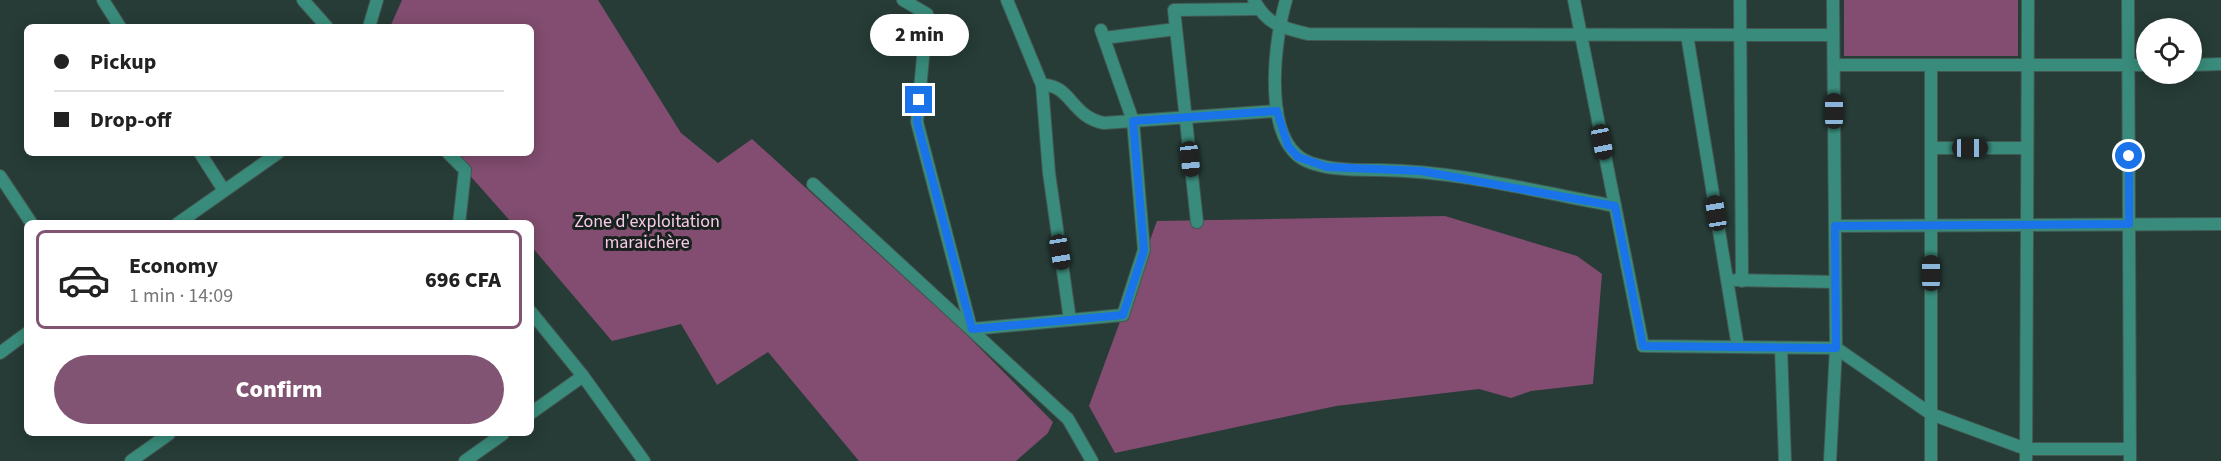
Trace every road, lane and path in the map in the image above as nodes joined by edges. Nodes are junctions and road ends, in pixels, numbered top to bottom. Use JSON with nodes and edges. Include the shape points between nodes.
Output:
{"nodes":[{"id":1,"x":103,"y":0,"type":"edge"},
{"id":2,"x":303,"y":0,"type":"edge"},
{"id":3,"x":377,"y":0,"type":"edge"},
{"id":4,"x":903,"y":0,"type":"edge"},
{"id":5,"x":1007,"y":0,"type":"edge"},
{"id":6,"x":1286,"y":0,"type":"edge"},
{"id":7,"x":1574,"y":0,"type":"edge"},
{"id":8,"x":1740,"y":0,"type":"edge"},
{"id":9,"x":1833,"y":0,"type":"edge"},
{"id":10,"x":2028,"y":0,"type":"edge"},
{"id":11,"x":2128,"y":0,"type":"edge"},
{"id":12,"x":1256,"y":4,"type":"edge"},
{"id":13,"x":118,"y":24,"type":"edge"},
{"id":14,"x":324,"y":24,"type":"edge"},
{"id":15,"x":370,"y":24,"type":"edge"},
{"id":16,"x":1278,"y":27,"type":"junction"},
{"id":17,"x":1176,"y":29,"type":"junction"},
{"id":18,"x":1581,"y":34,"type":"junction"},
{"id":19,"x":1687,"y":35,"type":"junction"},
{"id":20,"x":1740,"y":35,"type":"junction"},
{"id":21,"x":1833,"y":35,"type":"junction"},
{"id":22,"x":2202,"y":64,"type":"edge"},
{"id":23,"x":2221,"y":64,"type":"edge"},
{"id":24,"x":1834,"y":65,"type":"junction"},
{"id":25,"x":1931,"y":65,"type":"junction"},
{"id":26,"x":2028,"y":65,"type":"junction"},
{"id":27,"x":2129,"y":65,"type":"junction"},
{"id":28,"x":2136,"y":65,"type":"edge"},
{"id":29,"x":1042,"y":85,"type":"junction"},
{"id":30,"x":1277,"y":111,"type":"junction"},
{"id":31,"x":1186,"y":117,"type":"junction"},
{"id":32,"x":1133,"y":121,"type":"junction"},
{"id":33,"x":1931,"y":148,"type":"junction"},
{"id":34,"x":2027,"y":148,"type":"junction"},
{"id":35,"x":202,"y":156,"type":"edge"},
{"id":36,"x":274,"y":156,"type":"edge"},
{"id":37,"x":451,"y":156,"type":"edge"},
{"id":38,"x":0,"y":176,"type":"edge"},
{"id":39,"x":813,"y":184,"type":"dead end"},
{"id":40,"x":224,"y":189,"type":"junction"},
{"id":41,"x":1615,"y":206,"type":"junction"},
{"id":42,"x":29,"y":220,"type":"edge"},
{"id":43,"x":182,"y":220,"type":"edge"},
{"id":44,"x":459,"y":220,"type":"edge"},
{"id":45,"x":1197,"y":222,"type":"dead end"},
{"id":46,"x":2129,"y":224,"type":"junction"},
{"id":47,"x":2221,"y":224,"type":"edge"},
{"id":48,"x":1931,"y":225,"type":"junction"},
{"id":49,"x":2027,"y":225,"type":"junction"},
{"id":50,"x":1835,"y":226,"type":"junction"},
{"id":51,"x":1728,"y":280,"type":"junction"},
{"id":52,"x":1742,"y":281,"type":"junction"},
{"id":53,"x":1835,"y":282,"type":"junction"},
{"id":54,"x":534,"y":316,"type":"edge"},
{"id":55,"x":1070,"y":320,"type":"junction"},
{"id":56,"x":972,"y":329,"type":"junction"},
{"id":57,"x":24,"y":335,"type":"edge"},
{"id":58,"x":1738,"y":347,"type":"junction"},
{"id":59,"x":1781,"y":348,"type":"junction"},
{"id":60,"x":1836,"y":348,"type":"junction"},
{"id":61,"x":0,"y":353,"type":"edge"},
{"id":62,"x":583,"y":376,"type":"junction"},
{"id":63,"x":534,"y":411,"type":"edge"},
{"id":64,"x":1931,"y":414,"type":"junction"},
{"id":65,"x":167,"y":436,"type":"edge"},
{"id":66,"x":500,"y":436,"type":"edge"},
{"id":67,"x":2026,"y":455,"type":"edge"},
{"id":68,"x":2130,"y":455,"type":"edge"},
{"id":69,"x":131,"y":461,"type":"edge"},
{"id":70,"x":465,"y":461,"type":"edge"},
{"id":71,"x":644,"y":461,"type":"edge"},
{"id":72,"x":1092,"y":461,"type":"edge"},
{"id":73,"x":1785,"y":461,"type":"edge"},
{"id":74,"x":1830,"y":461,"type":"edge"},
{"id":75,"x":1931,"y":461,"type":"edge"}],
"edges":[{"from":1,"to":13,"type":"street"},
{"from":2,"to":14,"type":"street"},
{"from":3,"to":15,"type":"street"},
{"from":4,"to":56,"type":"street","via":[[927,14],[917,122]]},
{"from":5,"to":29,"type":"street"},
{"from":6,"to":16,"type":"street"},
{"from":7,"to":18,"type":"street"},
{"from":8,"to":20,"type":"street"},
{"from":9,"to":21,"type":"street"},
{"from":10,"to":26,"type":"street"},
{"from":11,"to":27,"type":"street"},
{"from":12,"to":16,"type":"street"},
{"from":12,"to":17,"type":"street","via":[[1174,10]]},
{"from":16,"to":18,"type":"street","via":[[1308,34]]},
{"from":16,"to":30,"type":"street"},
{"from":17,"to":31,"type":"street"},
{"from":17,"to":32,"type":"street","via":[[1103,34]]},
{"from":18,"to":19,"type":"street"},
{"from":18,"to":41,"type":"street"},
{"from":19,"to":20,"type":"street"},
{"from":19,"to":51,"type":"street"},
{"from":20,"to":21,"type":"street"},
{"from":20,"to":52,"type":"street"},
{"from":21,"to":24,"type":"street"},
{"from":22,"to":23,"type":"street"},
{"from":24,"to":25,"type":"street"},
{"from":24,"to":50,"type":"street"},
{"from":25,"to":26,"type":"street"},
{"from":25,"to":33,"type":"street"},
{"from":26,"to":27,"type":"street"},
{"from":26,"to":34,"type":"street"},
{"from":27,"to":28,"type":"street"},
{"from":27,"to":46,"type":"street"},
{"from":29,"to":32,"type":"street","via":[[1061,90],[1084,117],[1093,121]]},
{"from":29,"to":55,"type":"street","via":[[1049,173]]},
{"from":30,"to":31,"type":"street"},
{"from":30,"to":41,"type":"street","via":[[1288,146],[1298,157],[1327,167],[1421,171]]},
{"from":31,"to":32,"type":"street"},
{"from":31,"to":45,"type":"street"},
{"from":32,"to":55,"type":"street","via":[[1144,250],[1123,315]]},
{"from":33,"to":34,"type":"street"},
{"from":33,"to":48,"type":"street"},
{"from":34,"to":49,"type":"street"},
{"from":35,"to":40,"type":"street"},
{"from":36,"to":40,"type":"street"},
{"from":37,"to":44,"type":"street","via":[[465,170]]},
{"from":38,"to":42,"type":"street"},
{"from":39,"to":56,"type":"street"},
{"from":40,"to":43,"type":"street"},
{"from":41,"to":58,"type":"street","via":[[1643,346]]},
{"from":46,"to":47,"type":"street"},
{"from":46,"to":49,"type":"street"},
{"from":46,"to":68,"type":"street"},
{"from":48,"to":49,"type":"street"},
{"from":48,"to":50,"type":"street"},
{"from":48,"to":64,"type":"street"},
{"from":49,"to":67,"type":"street"},
{"from":50,"to":53,"type":"street"},
{"from":51,"to":52,"type":"street"},
{"from":51,"to":58,"type":"street"},
{"from":52,"to":53,"type":"street"},
{"from":53,"to":60,"type":"street"},
{"from":54,"to":62,"type":"street"},
{"from":55,"to":56,"type":"street"},
{"from":56,"to":72,"type":"street","via":[[1068,419]]},
{"from":57,"to":61,"type":"street"},
{"from":58,"to":59,"type":"street"},
{"from":59,"to":60,"type":"street"},
{"from":59,"to":73,"type":"street"},
{"from":60,"to":64,"type":"street"},
{"from":60,"to":74,"type":"street"},
{"from":62,"to":63,"type":"street"},
{"from":62,"to":71,"type":"street"},
{"from":64,"to":67,"type":"street"},
{"from":64,"to":75,"type":"street"},
{"from":65,"to":69,"type":"street"},
{"from":66,"to":70,"type":"street"},
{"from":67,"to":68,"type":"street"}]}
